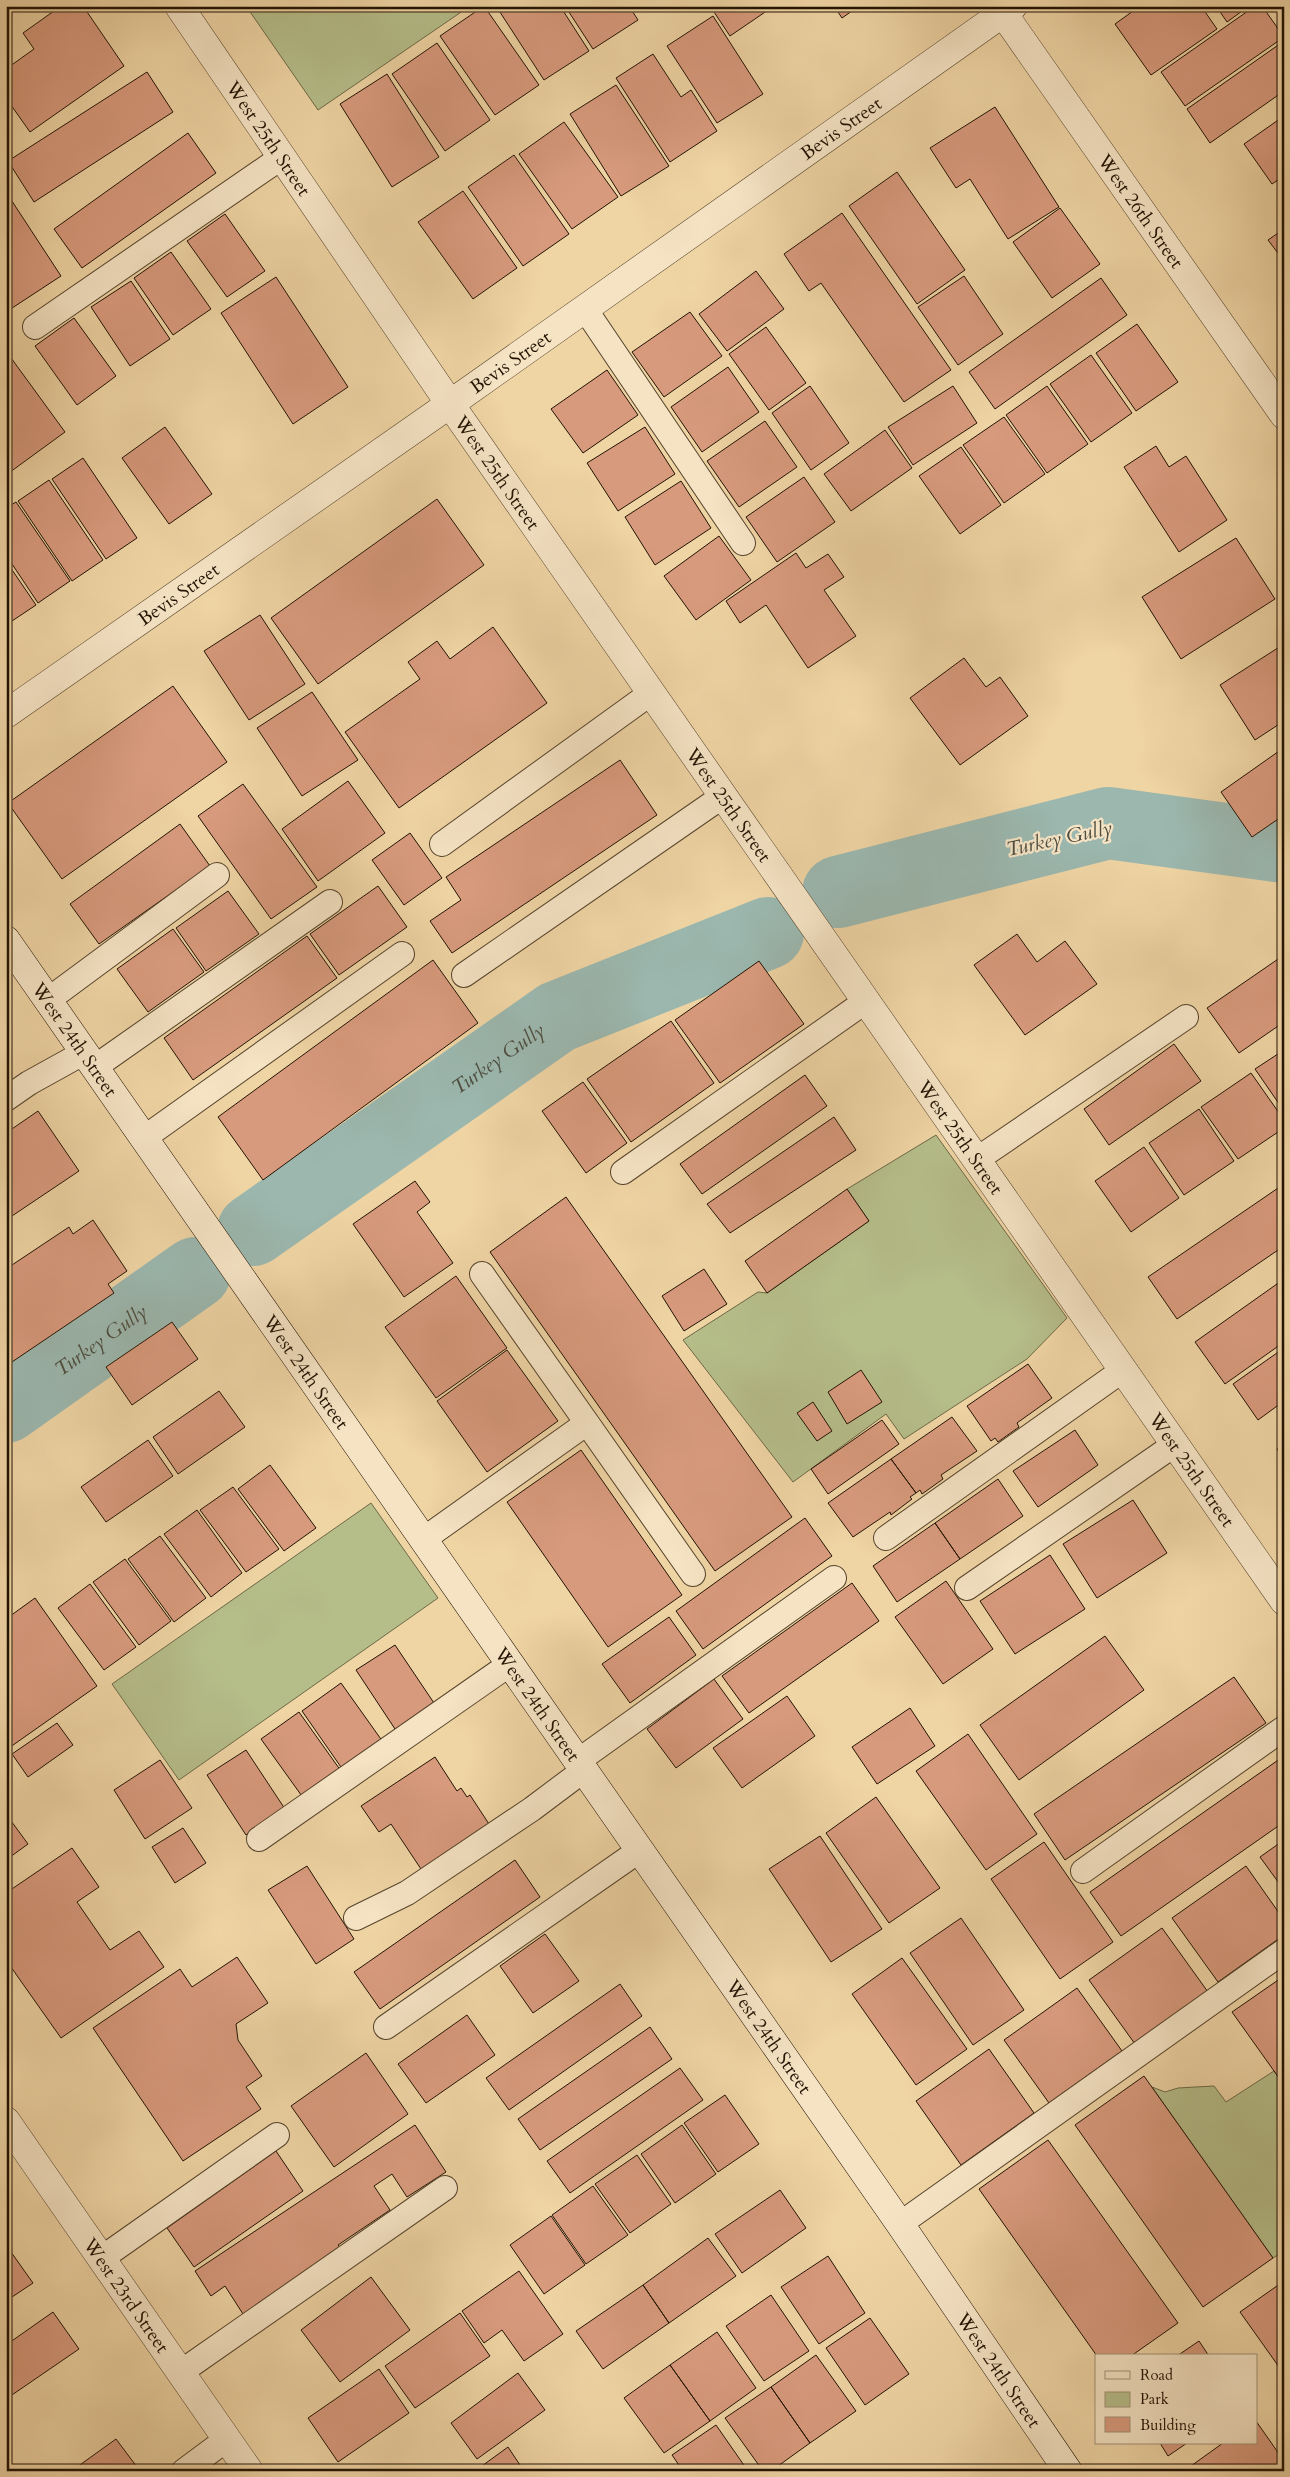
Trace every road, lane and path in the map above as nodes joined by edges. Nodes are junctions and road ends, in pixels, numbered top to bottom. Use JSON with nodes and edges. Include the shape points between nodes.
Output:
{"nodes":[{"id":1,"x":179,"y":6,"type":"edge"},
{"id":2,"x":1005,"y":9,"type":"edge"},
{"id":3,"x":282,"y":158,"type":"junction"},
{"id":4,"x":585,"y":309,"type":"junction"},
{"id":5,"x":35,"y":327,"type":"dead end"},
{"id":6,"x":450,"y":404,"type":"junction"},
{"id":7,"x":1284,"y":415,"type":"edge"},
{"id":8,"x":743,"y":543,"type":"dead end"},
{"id":9,"x":651,"y":693,"type":"junction"},
{"id":10,"x":6,"y":714,"type":"edge"},
{"id":11,"x":723,"y":796,"type":"junction"},
{"id":12,"x":442,"y":844,"type":"dead end"},
{"id":13,"x":217,"y":875,"type":"dead end"},
{"id":14,"x":330,"y":902,"type":"dead end"},
{"id":15,"x":6,"y":940,"type":"edge"},
{"id":16,"x":402,"y":954,"type":"dead end"},
{"id":17,"x":464,"y":975,"type":"dead end"},
{"id":18,"x":48,"y":1000,"type":"junction"},
{"id":19,"x":866,"y":1001,"type":"junction"},
{"id":20,"x":1186,"y":1017,"type":"dead end"},
{"id":21,"x":90,"y":1060,"type":"junction"},
{"id":22,"x":6,"y":1099,"type":"edge"},
{"id":23,"x":144,"y":1138,"type":"junction"},
{"id":24,"x":976,"y":1160,"type":"junction"},
{"id":25,"x":623,"y":1172,"type":"dead end"},
{"id":26,"x":482,"y":1274,"type":"dead end"},
{"id":27,"x":1123,"y":1370,"type":"junction"},
{"id":28,"x":587,"y":1422,"type":"junction"},
{"id":29,"x":1174,"y":1445,"type":"junction"},
{"id":30,"x":886,"y":1538,"type":"dead end"},
{"id":31,"x":424,"y":1540,"type":"junction"},
{"id":32,"x":693,"y":1574,"type":"dead end"},
{"id":33,"x":834,"y":1578,"type":"dead end"},
{"id":34,"x":967,"y":1588,"type":"dead end"},
{"id":35,"x":1284,"y":1601,"type":"edge"},
{"id":36,"x":510,"y":1664,"type":"junction"},
{"id":37,"x":1284,"y":1728,"type":"edge"},
{"id":38,"x":581,"y":1765,"type":"junction"},
{"id":39,"x":259,"y":1839,"type":"dead end"},
{"id":40,"x":640,"y":1850,"type":"junction"},
{"id":41,"x":1083,"y":1871,"type":"dead end"},
{"id":42,"x":356,"y":1918,"type":"dead end"},
{"id":43,"x":1284,"y":1951,"type":"edge"},
{"id":44,"x":386,"y":2027,"type":"dead end"},
{"id":45,"x":6,"y":2121,"type":"edge"},
{"id":46,"x":277,"y":2135,"type":"dead end"},
{"id":47,"x":445,"y":2188,"type":"dead end"},
{"id":48,"x":900,"y":2224,"type":"junction"},
{"id":49,"x":102,"y":2258,"type":"junction"},
{"id":50,"x":181,"y":2372,"type":"junction"},
{"id":51,"x":227,"y":2439,"type":"junction"},
{"id":52,"x":242,"y":2468,"type":"edge"},
{"id":53,"x":184,"y":2471,"type":"edge"},
{"id":54,"x":1068,"y":2471,"type":"edge"}],
"edges":[{"from":1,"to":3,"type":"street","name":"West 25th Street"},
{"from":2,"to":4,"type":"street","name":"Bevis Street"},
{"from":2,"to":7,"type":"street","name":"West 26th Street"},
{"from":3,"to":5,"type":"lane"},
{"from":3,"to":6,"type":"street","name":"West 25th Street"},
{"from":4,"to":6,"type":"street","name":"Bevis Street"},
{"from":4,"to":8,"type":"lane"},
{"from":6,"to":9,"type":"street","name":"West 25th Street"},
{"from":6,"to":10,"type":"street","name":"Bevis Street"},
{"from":9,"to":11,"type":"street","name":"West 25th Street"},
{"from":9,"to":12,"type":"lane"},
{"from":11,"to":17,"type":"lane"},
{"from":11,"to":19,"type":"street","name":"West 25th Street"},
{"from":13,"to":18,"type":"lane"},
{"from":14,"to":21,"type":"lane"},
{"from":15,"to":18,"type":"street","name":"West 24th Street"},
{"from":16,"to":23,"type":"lane"},
{"from":18,"to":21,"type":"street","name":"West 24th Street"},
{"from":19,"to":24,"type":"street","name":"West 25th Street"},
{"from":19,"to":25,"type":"lane"},
{"from":20,"to":24,"type":"lane"},
{"from":21,"to":22,"type":"lane","via":[[29,1083]]},
{"from":21,"to":23,"type":"street","name":"West 24th Street"},
{"from":23,"to":31,"type":"street","name":"West 24th Street"},
{"from":24,"to":27,"type":"street","name":"West 25th Street"},
{"from":26,"to":28,"type":"lane"},
{"from":27,"to":29,"type":"street","name":"West 25th Street"},
{"from":27,"to":30,"type":"lane"},
{"from":28,"to":31,"type":"lane"},
{"from":28,"to":32,"type":"lane"},
{"from":29,"to":34,"type":"lane"},
{"from":29,"to":35,"type":"street","name":"West 25th Street"},
{"from":31,"to":36,"type":"street","name":"West 24th Street"},
{"from":33,"to":38,"type":"lane"},
{"from":36,"to":38,"type":"street","name":"West 24th Street"},
{"from":36,"to":39,"type":"lane"},
{"from":37,"to":41,"type":"lane"},
{"from":38,"to":40,"type":"street","name":"West 24th Street"},
{"from":38,"to":42,"type":"lane","via":[[532,1809],[407,1893]]},
{"from":40,"to":44,"type":"lane"},
{"from":40,"to":48,"type":"street","name":"West 24th Street"},
{"from":43,"to":48,"type":"lane"},
{"from":45,"to":49,"type":"street","name":"West 23rd Street"},
{"from":46,"to":49,"type":"lane"},
{"from":47,"to":50,"type":"lane"},
{"from":48,"to":54,"type":"street","name":"West 24th Street"},
{"from":49,"to":50,"type":"street","name":"West 23rd Street"},
{"from":50,"to":51,"type":"street","name":"West 23rd Street"},
{"from":51,"to":52,"type":"street","name":"West 23rd Street"},
{"from":51,"to":53,"type":"lane"}]}
